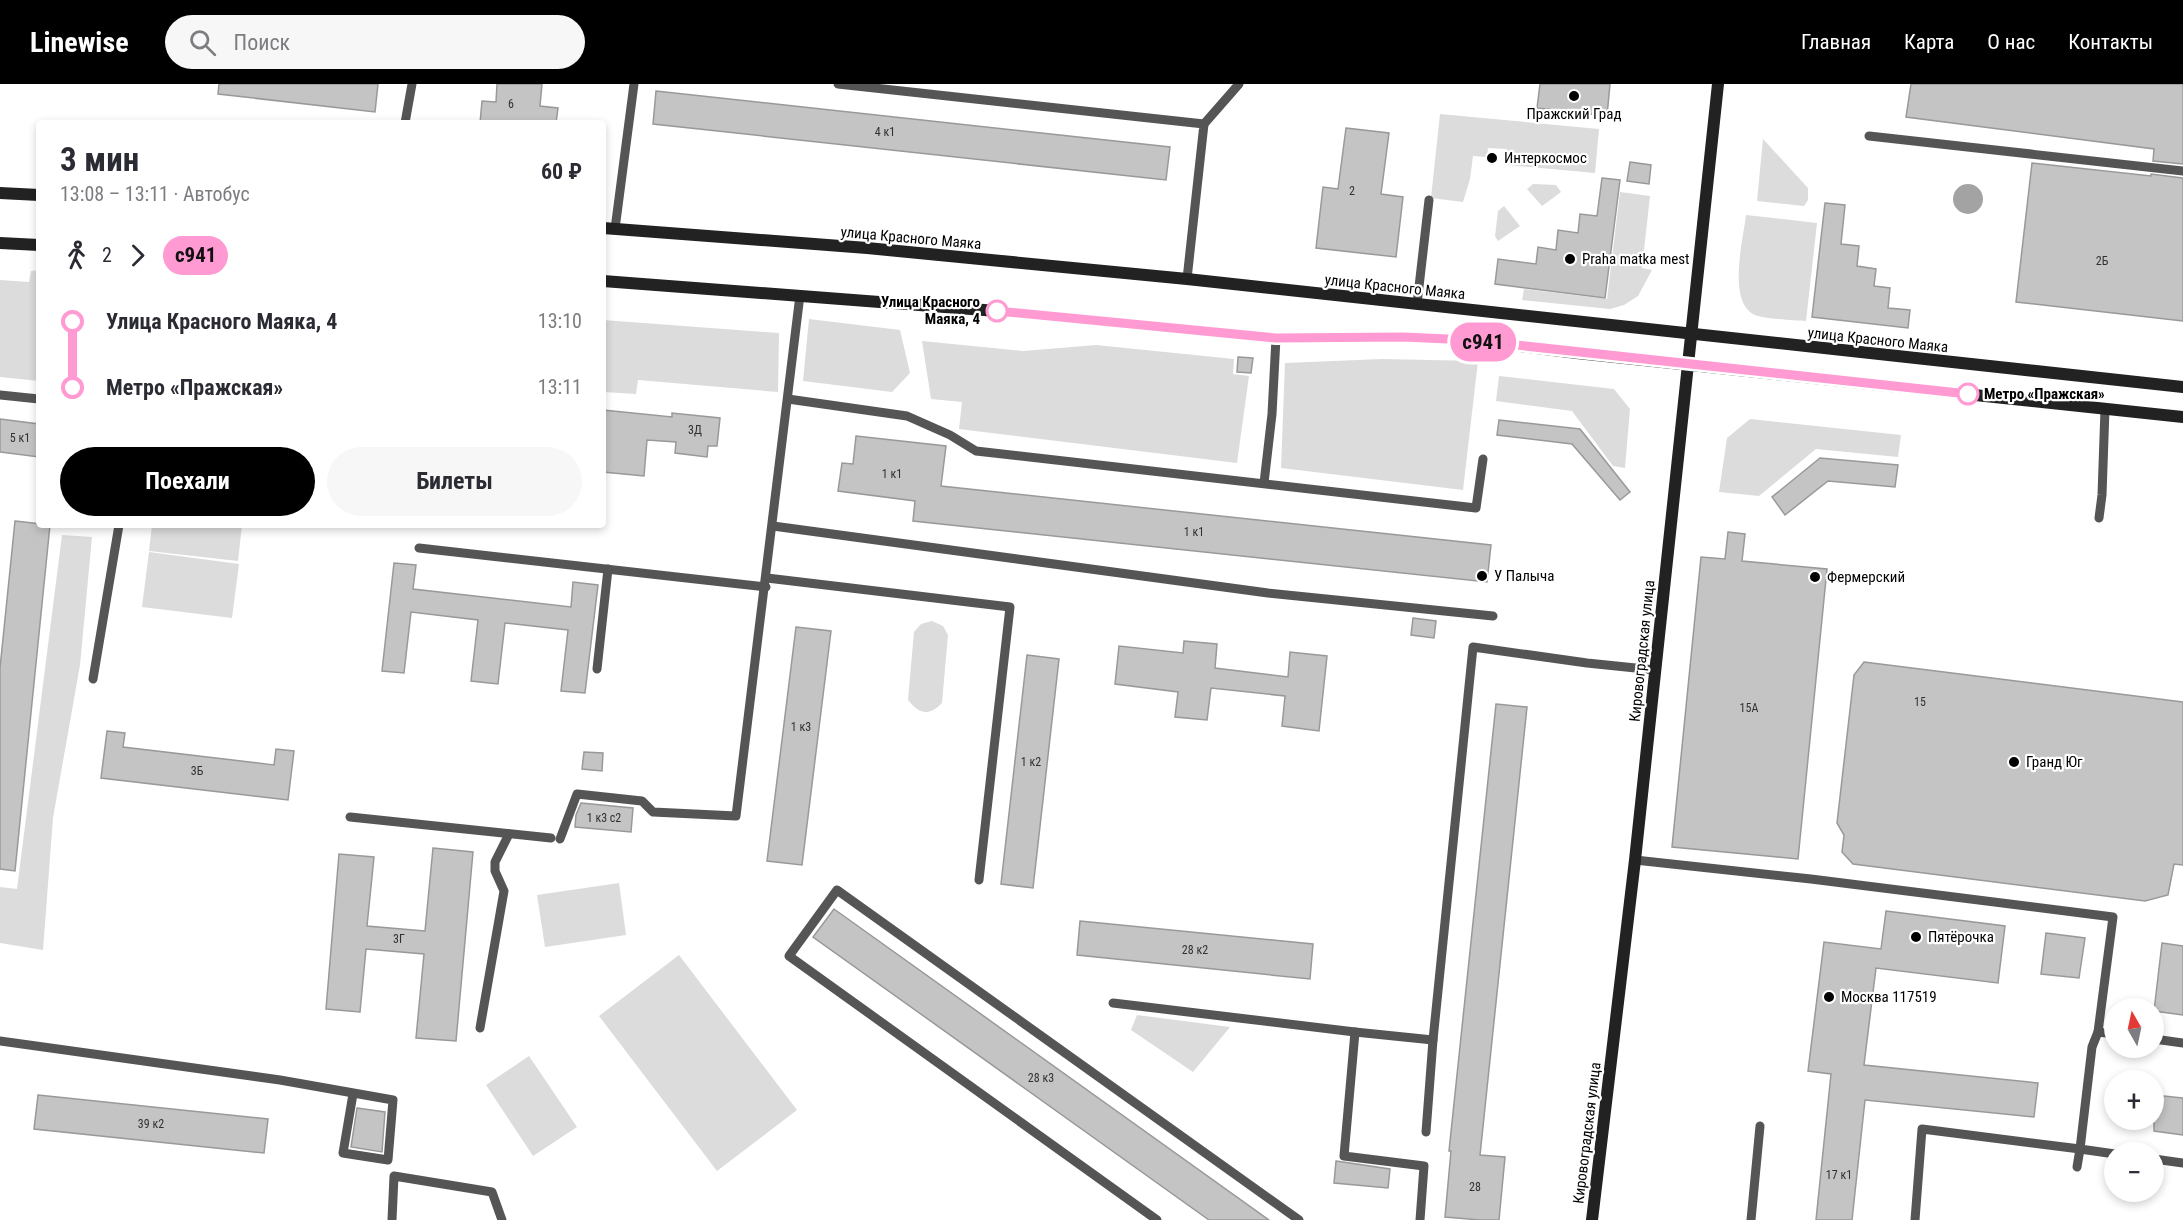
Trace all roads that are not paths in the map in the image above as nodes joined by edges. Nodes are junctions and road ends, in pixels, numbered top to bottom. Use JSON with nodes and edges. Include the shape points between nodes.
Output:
{"nodes":[{"id":1,"x":412,"y":84,"type":"edge"},
{"id":2,"x":634,"y":84,"type":"edge"},
{"id":3,"x":838,"y":84,"type":"edge"},
{"id":4,"x":1239,"y":84,"type":"edge"},
{"id":5,"x":1718,"y":84,"type":"edge"},
{"id":6,"x":406,"y":120,"type":"edge"},
{"id":7,"x":1204,"y":124,"type":"junction"},
{"id":8,"x":1869,"y":136,"type":"dead end"},
{"id":9,"x":2183,"y":171,"type":"edge"},
{"id":10,"x":0,"y":193,"type":"edge"},
{"id":11,"x":36,"y":195,"type":"edge"},
{"id":12,"x":1429,"y":200,"type":"dead end"},
{"id":13,"x":609,"y":228,"type":"edge"},
{"id":14,"x":0,"y":243,"type":"edge"},
{"id":15,"x":36,"y":245,"type":"edge"},
{"id":16,"x":1187,"y":279,"type":"junction"},
{"id":17,"x":606,"y":281,"type":"edge"},
{"id":18,"x":800,"y":295,"type":"junction"},
{"id":19,"x":1416,"y":304,"type":"junction"},
{"id":20,"x":1690,"y":334,"type":"junction"},
{"id":21,"x":1276,"y":338,"type":"junction"},
{"id":22,"x":1687,"y":365,"type":"junction"},
{"id":23,"x":2183,"y":387,"type":"edge"},
{"id":24,"x":0,"y":395,"type":"edge"},
{"id":25,"x":36,"y":399,"type":"edge"},
{"id":26,"x":788,"y":399,"type":"junction"},
{"id":27,"x":2105,"y":409,"type":"junction"},
{"id":28,"x":2183,"y":417,"type":"edge"},
{"id":29,"x":1483,"y":459,"type":"dead end"},
{"id":30,"x":1264,"y":483,"type":"junction"},
{"id":31,"x":2099,"y":518,"type":"dead end"},
{"id":32,"x":773,"y":526,"type":"junction"},
{"id":33,"x":118,"y":528,"type":"edge"},
{"id":34,"x":419,"y":548,"type":"dead end"},
{"id":35,"x":608,"y":569,"type":"junction"},
{"id":36,"x":766,"y":583,"type":"junction"},
{"id":37,"x":1493,"y":616,"type":"dead end"},
{"id":38,"x":597,"y":669,"type":"dead end"},
{"id":39,"x":1655,"y":669,"type":"junction"},
{"id":40,"x":93,"y":679,"type":"dead end"},
{"id":41,"x":350,"y":817,"type":"dead end"},
{"id":42,"x":509,"y":834,"type":"junction"},
{"id":43,"x":1635,"y":860,"type":"junction"},
{"id":44,"x":979,"y":880,"type":"dead end"},
{"id":45,"x":1113,"y":1003,"type":"dead end"},
{"id":46,"x":480,"y":1028,"type":"dead end"},
{"id":47,"x":1355,"y":1032,"type":"junction"},
{"id":48,"x":2098,"y":1032,"type":"junction"},
{"id":49,"x":2104,"y":1033,"type":"edge"},
{"id":50,"x":1433,"y":1040,"type":"junction"},
{"id":51,"x":2164,"y":1040,"type":"edge"},
{"id":52,"x":0,"y":1041,"type":"edge"},
{"id":53,"x":2183,"y":1043,"type":"edge"},
{"id":54,"x":353,"y":1094,"type":"junction"},
{"id":55,"x":1760,"y":1126,"type":"dead end"},
{"id":56,"x":1426,"y":1132,"type":"dead end"},
{"id":57,"x":2080,"y":1149,"type":"junction"},
{"id":58,"x":2104,"y":1152,"type":"edge"},
{"id":59,"x":2164,"y":1160,"type":"edge"},
{"id":60,"x":2183,"y":1163,"type":"edge"},
{"id":61,"x":2077,"y":1167,"type":"dead end"},
{"id":62,"x":392,"y":1220,"type":"edge"},
{"id":63,"x":502,"y":1220,"type":"edge"},
{"id":64,"x":1157,"y":1220,"type":"edge"},
{"id":65,"x":1299,"y":1220,"type":"edge"},
{"id":66,"x":1420,"y":1220,"type":"edge"},
{"id":67,"x":1592,"y":1220,"type":"edge"},
{"id":68,"x":1751,"y":1220,"type":"edge"},
{"id":69,"x":1915,"y":1220,"type":"edge"}],
"edges":[{"from":1,"to":6,"type":"lane"},
{"from":2,"to":13,"type":"lane"},
{"from":3,"to":7,"type":"lane"},
{"from":4,"to":7,"type":"lane"},
{"from":5,"to":20,"type":"street","name":"Кировоградская улица"},
{"from":7,"to":16,"type":"lane"},
{"from":8,"to":9,"type":"lane"},
{"from":10,"to":11,"type":"street"},
{"from":12,"to":19,"type":"lane"},
{"from":13,"to":16,"type":"street","name":"улица Красного Маяка"},
{"from":14,"to":15,"type":"street"},
{"from":16,"to":19,"type":"street","name":"улица Красного Маяка"},
{"from":17,"to":18,"type":"street"},
{"from":18,"to":21,"type":"street"},
{"from":18,"to":26,"type":"lane"},
{"from":19,"to":20,"type":"street","name":"улица Красного Маяка"},
{"from":20,"to":22,"type":"street","name":"Кировоградская улица"},
{"from":20,"to":23,"type":"street","name":"улица Красного Маяка"},
{"from":21,"to":22,"type":"street","via":[[1470,340]]},
{"from":21,"to":30,"type":"lane"},
{"from":22,"to":27,"type":"street"},
{"from":22,"to":39,"type":"street","name":"Кировоградская улица"},
{"from":24,"to":25,"type":"lane"},
{"from":26,"to":30,"type":"lane","via":[[907,416],[976,451]]},
{"from":26,"to":32,"type":"lane"},
{"from":27,"to":28,"type":"street"},
{"from":27,"to":31,"type":"lane"},
{"from":29,"to":30,"type":"lane","via":[[1476,508]]},
{"from":32,"to":36,"type":"lane"},
{"from":32,"to":37,"type":"lane","via":[[1268,593]]},
{"from":33,"to":40,"type":"lane"},
{"from":34,"to":35,"type":"lane"},
{"from":35,"to":36,"type":"lane"},
{"from":35,"to":38,"type":"lane"},
{"from":36,"to":42,"type":"lane","via":[[736,816],[653,812],[642,801],[577,794],[555,838]]},
{"from":36,"to":44,"type":"lane","via":[[1010,607]]},
{"from":39,"to":43,"type":"street","name":"Кировоградская улица"},
{"from":39,"to":50,"type":"lane","via":[[1473,647]]},
{"from":41,"to":42,"type":"lane"},
{"from":42,"to":46,"type":"lane","via":[[495,862],[504,891]]},
{"from":43,"to":48,"type":"lane","via":[[2113,917]]},
{"from":43,"to":67,"type":"street","name":"Кировоградская улица"},
{"from":45,"to":47,"type":"lane"},
{"from":47,"to":50,"type":"lane"},
{"from":47,"to":66,"type":"lane","via":[[1344,1156],[1424,1166]]},
{"from":48,"to":49,"type":"lane"},
{"from":48,"to":57,"type":"lane","via":[[2092,1047]]},
{"from":50,"to":56,"type":"lane"},
{"from":51,"to":53,"type":"lane"},
{"from":52,"to":54,"type":"lane","via":[[280,1080]]},
{"from":54,"to":54,"type":"lane","via":[[393,1100],[388,1160],[343,1153]]},
{"from":55,"to":68,"type":"lane"},
{"from":57,"to":58,"type":"lane"},
{"from":57,"to":61,"type":"lane"},
{"from":57,"to":69,"type":"lane","via":[[1922,1130]]},
{"from":59,"to":60,"type":"lane"},
{"from":62,"to":63,"type":"lane","via":[[394,1176],[492,1192]]},
{"from":64,"to":65,"type":"lane","via":[[789,956],[837,890]]}]}
